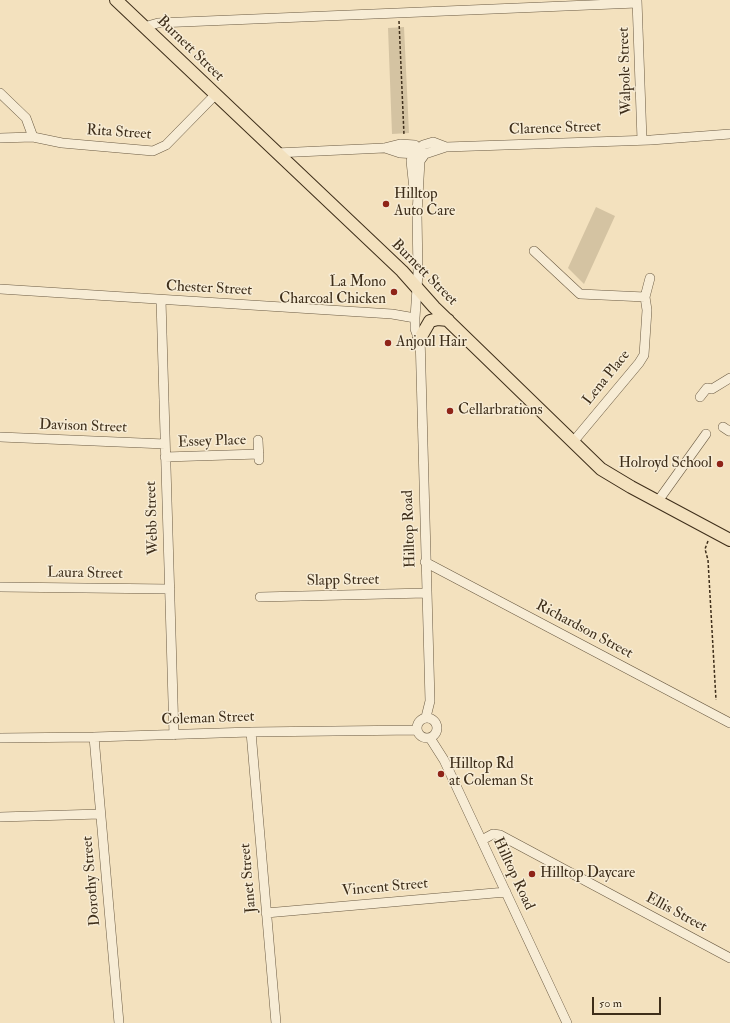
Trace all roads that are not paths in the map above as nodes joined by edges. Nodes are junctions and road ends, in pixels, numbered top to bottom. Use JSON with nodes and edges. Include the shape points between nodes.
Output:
{"nodes":[{"id":1,"x":116,"y":0,"type":"edge"},
{"id":2,"x":637,"y":2,"type":"edge"},
{"id":3,"x":144,"y":27,"type":"junction"},
{"id":4,"x":0,"y":93,"type":"edge"},
{"id":5,"x":215,"y":95,"type":"junction"},
{"id":6,"x":730,"y":134,"type":"edge"},
{"id":7,"x":0,"y":138,"type":"edge"},
{"id":8,"x":33,"y":138,"type":"junction"},
{"id":9,"x":642,"y":140,"type":"junction"},
{"id":10,"x":421,"y":152,"type":"junction"},
{"id":11,"x":276,"y":153,"type":"junction"},
{"id":12,"x":534,"y":251,"type":"dead end"},
{"id":13,"x":650,"y":278,"type":"dead end"},
{"id":14,"x":417,"y":288,"type":"junction"},
{"id":15,"x":0,"y":289,"type":"edge"},
{"id":16,"x":645,"y":297,"type":"junction"},
{"id":17,"x":161,"y":300,"type":"junction"},
{"id":18,"x":415,"y":318,"type":"junction"},
{"id":19,"x":448,"y":320,"type":"junction"},
{"id":20,"x":419,"y":340,"type":"junction"},
{"id":21,"x":730,"y":378,"type":"edge"},
{"id":22,"x":700,"y":397,"type":"dead end"},
{"id":23,"x":706,"y":434,"type":"dead end"},
{"id":24,"x":0,"y":438,"type":"edge"},
{"id":25,"x":258,"y":440,"type":"dead end"},
{"id":26,"x":573,"y":442,"type":"junction"},
{"id":27,"x":165,"y":444,"type":"junction"},
{"id":28,"x":165,"y":457,"type":"junction"},
{"id":29,"x":658,"y":501,"type":"junction"},
{"id":30,"x":730,"y":540,"type":"edge"},
{"id":31,"x":425,"y":562,"type":"junction"},
{"id":32,"x":0,"y":587,"type":"edge"},
{"id":33,"x":170,"y":589,"type":"junction"},
{"id":34,"x":426,"y":593,"type":"junction"},
{"id":35,"x":260,"y":597,"type":"dead end"},
{"id":36,"x":426,"y":717,"type":"junction"},
{"id":37,"x":730,"y":723,"type":"edge"},
{"id":38,"x":417,"y":730,"type":"junction"},
{"id":39,"x":250,"y":732,"type":"junction"},
{"id":40,"x":174,"y":734,"type":"junction"},
{"id":41,"x":94,"y":737,"type":"junction"},
{"id":42,"x":0,"y":738,"type":"edge"},
{"id":43,"x":430,"y":738,"type":"junction"},
{"id":44,"x":100,"y":814,"type":"junction"},
{"id":45,"x":0,"y":817,"type":"edge"},
{"id":46,"x":482,"y":840,"type":"junction"},
{"id":47,"x":506,"y":892,"type":"junction"},
{"id":48,"x":266,"y":913,"type":"junction"},
{"id":49,"x":730,"y":958,"type":"edge"},
{"id":50,"x":119,"y":1023,"type":"edge"},
{"id":51,"x":276,"y":1023,"type":"edge"},
{"id":52,"x":567,"y":1023,"type":"edge"}],
"edges":[{"from":1,"to":3,"type":"main road","name":"Burnett Street"},
{"from":2,"to":3,"type":"street","via":[[158,23]]},
{"from":2,"to":9,"type":"street","name":"Walpole Street"},
{"from":3,"to":5,"type":"main road","name":"Burnett Street"},
{"from":4,"to":8,"type":"street","via":[[26,118]]},
{"from":5,"to":8,"type":"street","name":"Rita Street","via":[[166,145],[157,150],[62,143]]},
{"from":5,"to":11,"type":"main road","name":"Burnett Street"},
{"from":6,"to":9,"type":"street","name":"Clarence Street"},
{"from":7,"to":8,"type":"street","name":"Rita Street"},
{"from":9,"to":10,"type":"street","name":"Clarence Street","via":[[446,146],[432,142],[422,145]]},
{"from":10,"to":11,"type":"street","via":[[414,145],[400,144],[384,148]]},
{"from":10,"to":14,"type":"street","name":"Hilltop Road","via":[[417,214]]},
{"from":11,"to":14,"type":"main road","name":"Burnett Street"},
{"from":12,"to":16,"type":"street","via":[[580,294]]},
{"from":13,"to":16,"type":"street","name":"Lena Place"},
{"from":14,"to":18,"type":"street","name":"Hilltop Road"},
{"from":14,"to":19,"type":"main road","name":"Burnett Street"},
{"from":14,"to":20,"type":"street","name":"Hilltop Road","via":[[421,308]]},
{"from":15,"to":17,"type":"street","name":"Chester Street"},
{"from":16,"to":26,"type":"street","name":"Lena Place","via":[[647,310],[644,355]]},
{"from":17,"to":18,"type":"street","name":"Chester Street","via":[[392,314]]},
{"from":17,"to":27,"type":"street","name":"Webb Street"},
{"from":18,"to":20,"type":"street","name":"Hilltop Road"},
{"from":19,"to":20,"type":"main road","via":[[430,321]]},
{"from":19,"to":26,"type":"main road","name":"Burnett Street"},
{"from":20,"to":31,"type":"street","name":"Hilltop Road"},
{"from":21,"to":22,"type":"street","via":[[712,389],[708,388]]},
{"from":23,"to":29,"type":"street"},
{"from":24,"to":27,"type":"street","name":"Davison Street"},
{"from":25,"to":28,"type":"street","name":"Essey Place","via":[[259,457]]},
{"from":26,"to":29,"type":"main road","name":"Burnett Street","via":[[601,469]]},
{"from":27,"to":28,"type":"street","name":"Webb Street"},
{"from":28,"to":33,"type":"street","name":"Webb Street"},
{"from":29,"to":30,"type":"main road","name":"Burnett Street"},
{"from":31,"to":34,"type":"street","name":"Hilltop Road"},
{"from":31,"to":37,"type":"street","name":"Richardson Street"},
{"from":32,"to":33,"type":"street","name":"Laura Street"},
{"from":33,"to":40,"type":"street","name":"Webb Street"},
{"from":34,"to":35,"type":"street","name":"Slapp Street"},
{"from":34,"to":36,"type":"street","name":"Hilltop Road","via":[[430,701]]},
{"from":36,"to":38,"type":"street","via":[[420,720]]},
{"from":36,"to":43,"type":"street","via":[[433,719],[437,725],[437,730]]},
{"from":38,"to":39,"type":"street","name":"Coleman Street"},
{"from":38,"to":43,"type":"street","via":[[423,737]]},
{"from":39,"to":40,"type":"street","name":"Coleman Street"},
{"from":39,"to":48,"type":"street","name":"Janet Street"},
{"from":40,"to":41,"type":"street","name":"Coleman Street"},
{"from":41,"to":42,"type":"street","name":"Coleman Street"},
{"from":41,"to":44,"type":"street","name":"Dorothy Street"},
{"from":43,"to":46,"type":"street","name":"Hilltop Road","via":[[444,760]]},
{"from":44,"to":45,"type":"street"},
{"from":44,"to":50,"type":"street","name":"Dorothy Street"},
{"from":46,"to":47,"type":"street","name":"Hilltop Road"},
{"from":46,"to":49,"type":"street","name":"Ellis Street","via":[[493,834],[500,834]]},
{"from":47,"to":48,"type":"street","name":"Vincent Street"},
{"from":47,"to":52,"type":"street","name":"Hilltop Road"},
{"from":48,"to":51,"type":"street","name":"Janet Street"}]}
